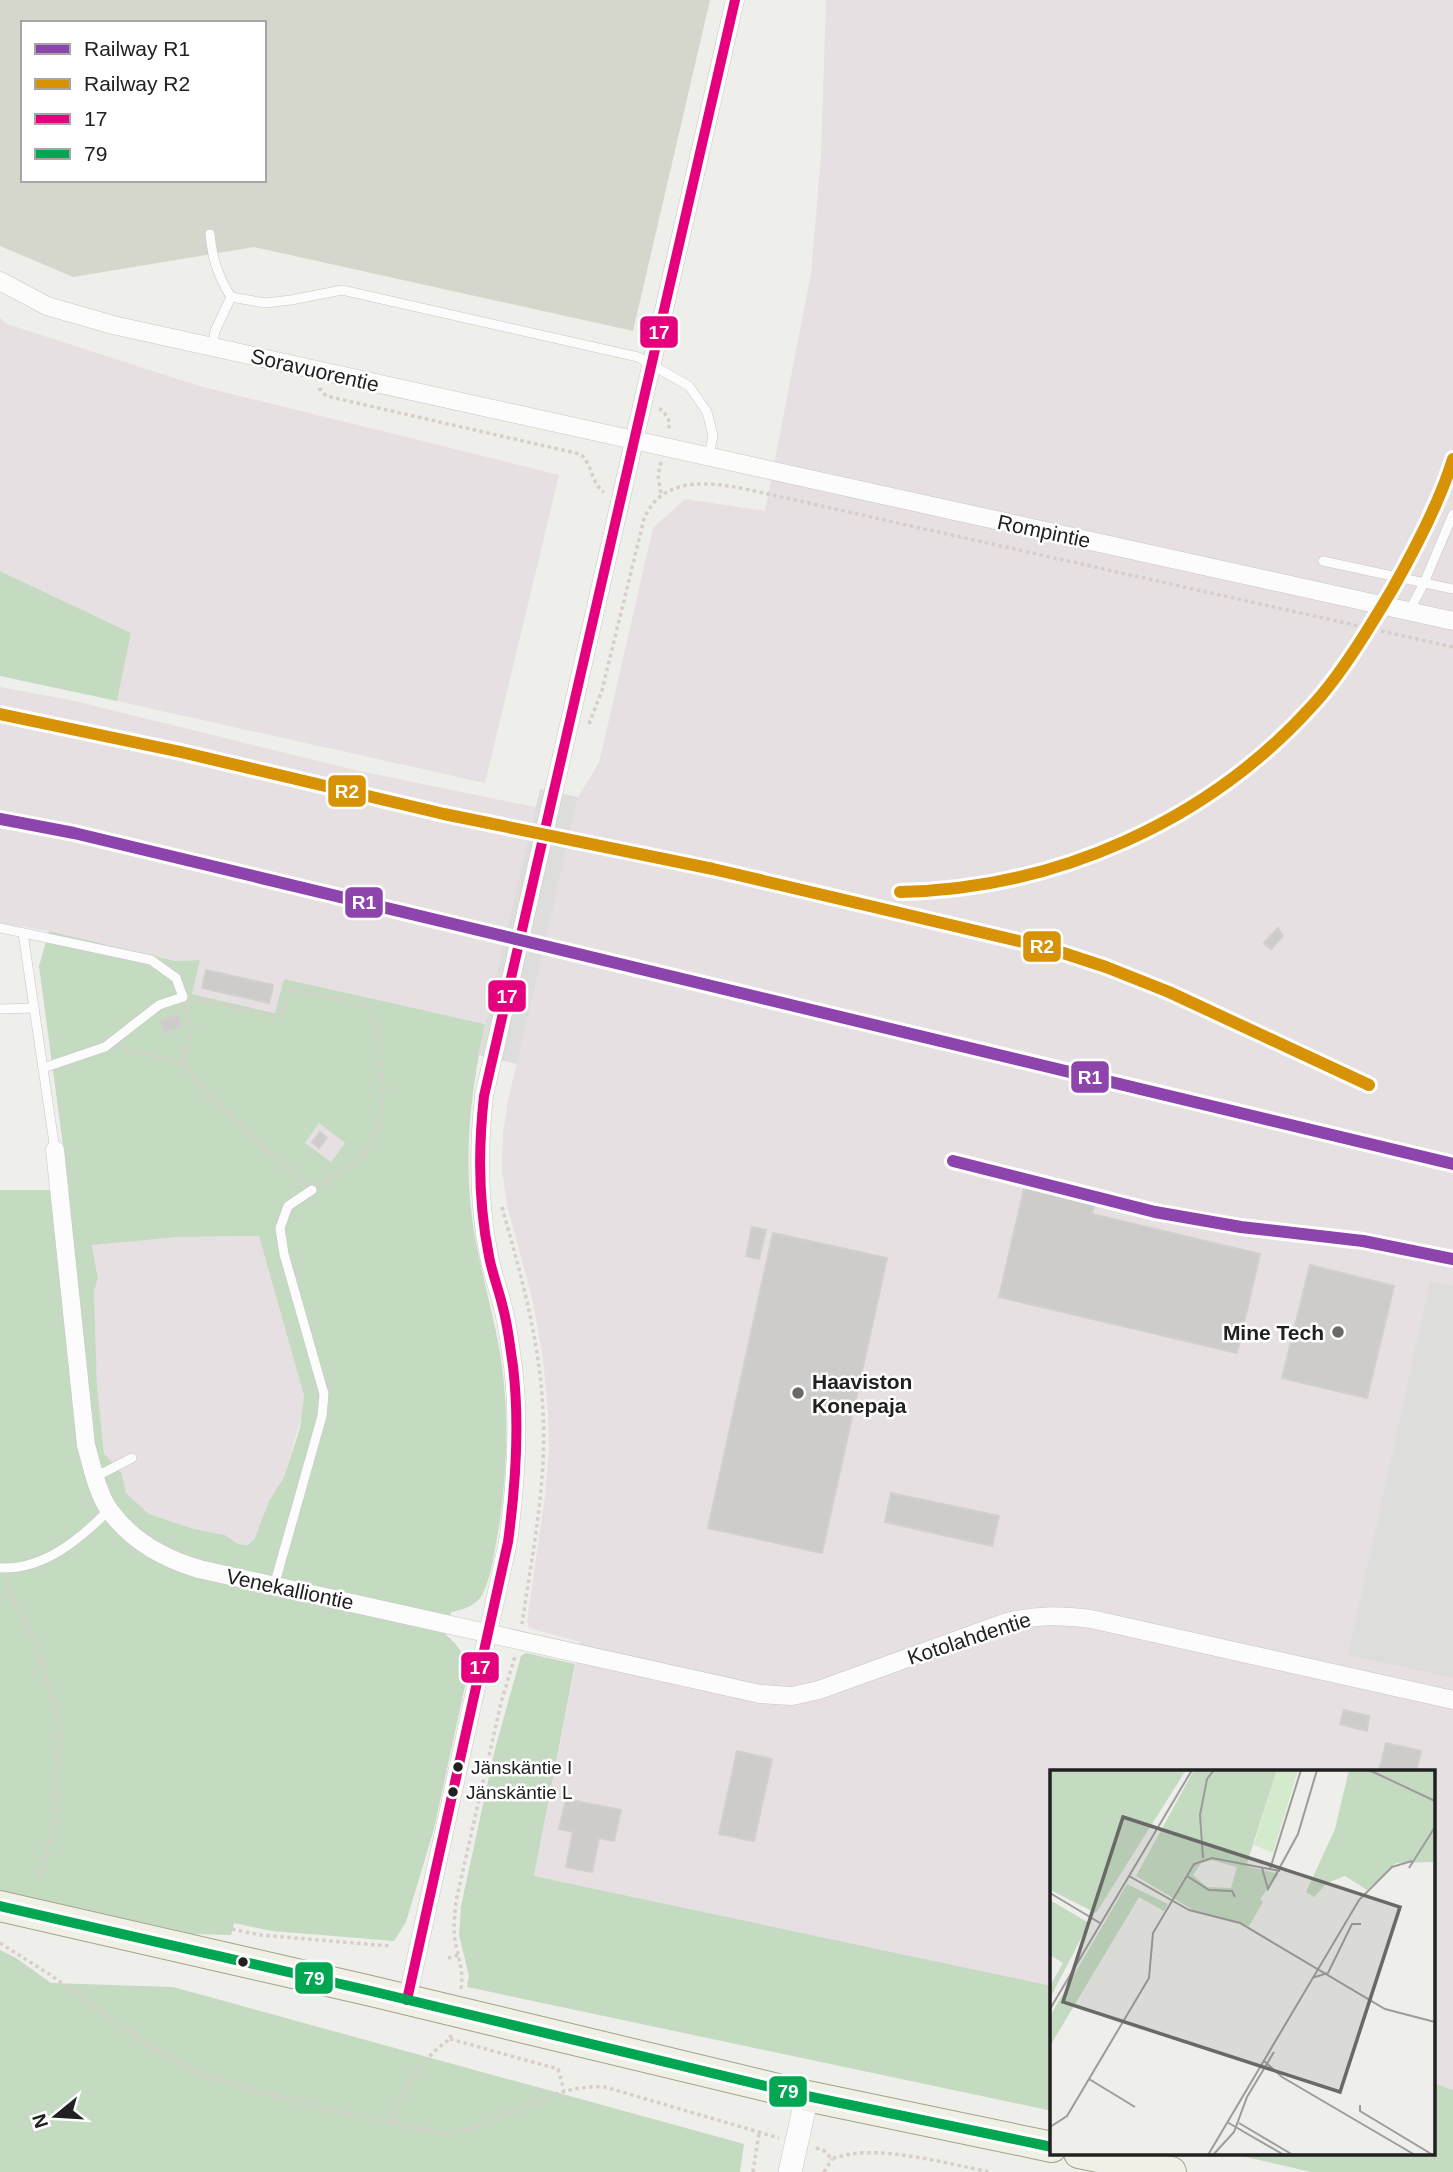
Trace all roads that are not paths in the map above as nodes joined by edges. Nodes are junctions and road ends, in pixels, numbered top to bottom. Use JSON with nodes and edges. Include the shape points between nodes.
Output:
{"nodes":[{"id":1,"x":736,"y":0,"type":"edge"},
{"id":2,"x":210,"y":234,"type":"dead end"},
{"id":3,"x":0,"y":281,"type":"edge"},
{"id":4,"x":231,"y":297,"type":"junction"},
{"id":5,"x":212,"y":348,"type":"junction"},
{"id":6,"x":653,"y":364,"type":"junction"},
{"id":7,"x":635,"y":441,"type":"junction"},
{"id":8,"x":709,"y":457,"type":"junction"},
{"id":9,"x":1453,"y":514,"type":"edge"},
{"id":10,"x":1324,"y":561,"type":"dead end"},
{"id":11,"x":1423,"y":583,"type":"junction"},
{"id":12,"x":1453,"y":589,"type":"edge"},
{"id":13,"x":1409,"y":611,"type":"junction"},
{"id":14,"x":1453,"y":621,"type":"edge"},
{"id":15,"x":0,"y":928,"type":"edge"},
{"id":16,"x":23,"y":933,"type":"junction"},
{"id":17,"x":0,"y":1009,"type":"edge"},
{"id":18,"x":34,"y":1009,"type":"junction"},
{"id":19,"x":43,"y":1068,"type":"junction"},
{"id":20,"x":55,"y":1150,"type":"joint"},
{"id":21,"x":312,"y":1190,"type":"road end"},
{"id":22,"x":132,"y":1458,"type":"dead end"},
{"id":23,"x":95,"y":1477,"type":"junction"},
{"id":24,"x":109,"y":1510,"type":"junction"},
{"id":25,"x":4,"y":1568,"type":"edge"},
{"id":26,"x":275,"y":1586,"type":"junction"},
{"id":27,"x":488,"y":1632,"type":"junction"},
{"id":28,"x":1453,"y":1700,"type":"edge"},
{"id":29,"x":0,"y":1906,"type":"edge"},
{"id":30,"x":407,"y":2000,"type":"junction"},
{"id":31,"x":807,"y":2096,"type":"junction"},
{"id":32,"x":1050,"y":2147,"type":"edge"},
{"id":33,"x":1084,"y":2154,"type":"edge"},
{"id":34,"x":790,"y":2172,"type":"edge"},
{"id":35,"x":1171,"y":2172,"type":"edge"}],
"edges":[{"from":1,"to":6,"type":"street"},
{"from":2,"to":4,"type":"lane","via":[[218,277]]},
{"from":3,"to":5,"type":"street","name":"Soravuorentie","via":[[47,306]]},
{"from":4,"to":5,"type":"lane"},
{"from":4,"to":6,"type":"lane","via":[[265,303],[342,290]]},
{"from":5,"to":7,"type":"street","name":"Soravuorentie"},
{"from":6,"to":7,"type":"street"},
{"from":6,"to":8,"type":"lane","via":[[689,386],[707,412],[713,435]]},
{"from":7,"to":8,"type":"street","name":"Rompintie"},
{"from":7,"to":27,"type":"street","via":[[491,1058],[480,1132],[481,1207],[504,1311],[517,1414],[515,1492]]},
{"from":8,"to":13,"type":"street","name":"Rompintie"},
{"from":9,"to":11,"type":"lane"},
{"from":10,"to":11,"type":"lane"},
{"from":11,"to":12,"type":"lane"},
{"from":11,"to":13,"type":"lane"},
{"from":13,"to":14,"type":"street","name":"Rompintie"},
{"from":15,"to":16,"type":"lane"},
{"from":16,"to":18,"type":"lane"},
{"from":16,"to":19,"type":"lane","via":[[151,960],[176,978],[183,997],[159,1005],[105,1047]]},
{"from":17,"to":18,"type":"lane"},
{"from":18,"to":19,"type":"lane"},
{"from":19,"to":20,"type":"lane"},
{"from":20,"to":23,"type":"street","name":"Venekalliontie","via":[[86,1445]]},
{"from":21,"to":26,"type":"lane","via":[[288,1206],[280,1228],[324,1394],[322,1416]]},
{"from":22,"to":23,"type":"lane"},
{"from":23,"to":24,"type":"street","name":"Venekalliontie"},
{"from":24,"to":25,"type":"lane","via":[[69,1546],[32,1563]]},
{"from":24,"to":26,"type":"street","name":"Venekalliontie","via":[[142,1543],[173,1561]]},
{"from":26,"to":27,"type":"street","name":"Venekalliontie"},
{"from":27,"to":28,"type":"street","name":"Kotolahdentie","via":[[760,1694],[792,1696],[1007,1622],[1061,1615]]},
{"from":27,"to":30,"type":"street"},
{"from":29,"to":30,"type":"main road"},
{"from":30,"to":31,"type":"main road"},
{"from":31,"to":32,"type":"main road"},
{"from":31,"to":34,"type":"street"},
{"from":33,"to":35,"type":"main road"}]}
